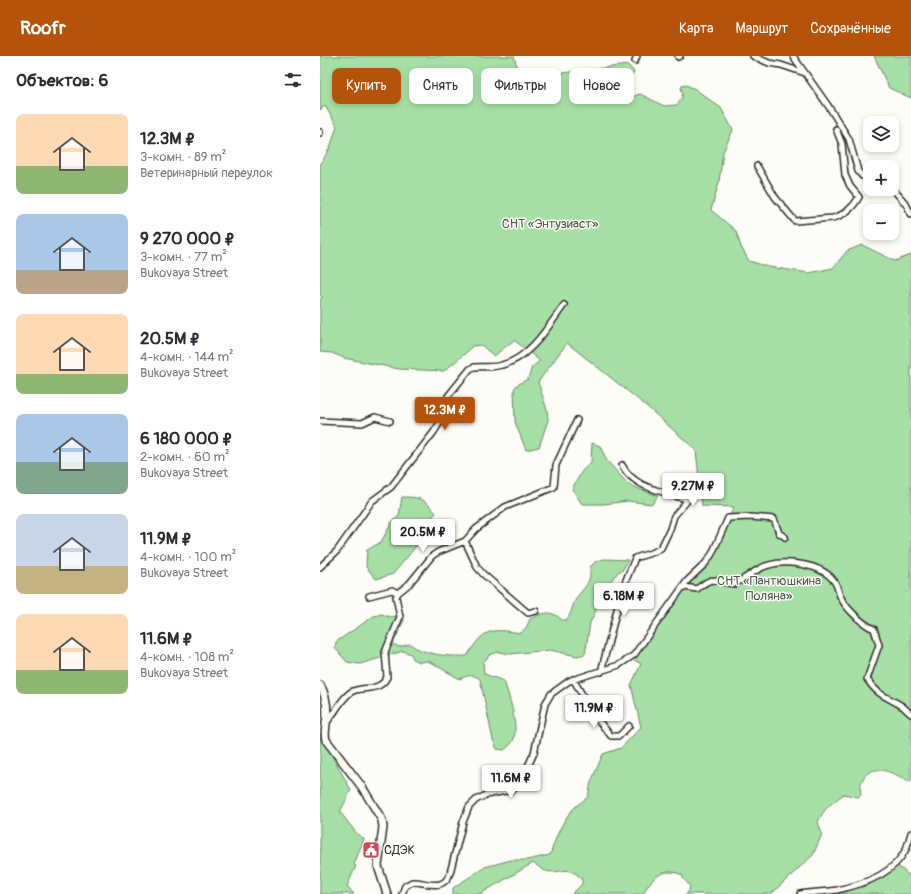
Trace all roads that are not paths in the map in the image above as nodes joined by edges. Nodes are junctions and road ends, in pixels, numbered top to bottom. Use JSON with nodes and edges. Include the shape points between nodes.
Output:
{"nodes":[{"id":1,"x":753,"y":56,"type":"edge"},
{"id":2,"x":793,"y":56,"type":"edge"},
{"id":3,"x":806,"y":73,"type":"junction"},
{"id":4,"x":836,"y":129,"type":"dead end"},
{"id":5,"x":757,"y":166,"type":"dead end"},
{"id":6,"x":863,"y":176,"type":"edge"},
{"id":7,"x":899,"y":196,"type":"edge"},
{"id":8,"x":911,"y":214,"type":"edge"},
{"id":9,"x":564,"y":305,"type":"dead end"},
{"id":10,"x":320,"y":420,"type":"edge"},
{"id":11,"x":577,"y":420,"type":"dead end"},
{"id":12,"x":390,"y":421,"type":"dead end"},
{"id":13,"x":622,"y":465,"type":"dead end"},
{"id":14,"x":785,"y":537,"type":"dead end"},
{"id":15,"x":465,"y":541,"type":"junction"},
{"id":16,"x":320,"y":567,"type":"edge"},
{"id":17,"x":684,"y":587,"type":"junction"},
{"id":18,"x":398,"y":593,"type":"junction"},
{"id":19,"x":369,"y":596,"type":"dead end"},
{"id":20,"x":536,"y":611,"type":"dead end"},
{"id":21,"x":602,"y":672,"type":"junction"},
{"id":22,"x":573,"y":679,"type":"junction"},
{"id":23,"x":320,"y":685,"type":"edge"},
{"id":24,"x":911,"y":714,"type":"edge"},
{"id":25,"x":326,"y":723,"type":"junction"},
{"id":26,"x":629,"y":726,"type":"dead end"},
{"id":27,"x":911,"y":833,"type":"edge"},
{"id":28,"x":387,"y":894,"type":"edge"},
{"id":29,"x":402,"y":894,"type":"edge"},
{"id":30,"x":800,"y":894,"type":"edge"}],
"edges":[{"from":1,"to":3,"type":"street"},
{"from":2,"to":3,"type":"street"},
{"from":3,"to":6,"type":"street","via":[[849,139],[858,171]]},
{"from":4,"to":5,"type":"street","via":[[842,144],[845,175],[859,197],[846,213],[833,218],[795,221],[775,197]]},
{"from":7,"to":8,"type":"street"},
{"from":9,"to":16,"type":"street","via":[[541,336],[521,356],[504,365],[487,368],[474,366],[470,369],[448,396],[442,419],[416,455],[391,487],[372,501],[337,552]]},
{"from":10,"to":12,"type":"street","via":[[362,423],[375,417]]},
{"from":11,"to":15,"type":"street","via":[[556,465],[554,487],[505,506]]},
{"from":13,"to":21,"type":"street","via":[[634,481],[687,501],[674,516],[661,548],[635,558],[622,590]]},
{"from":14,"to":17,"type":"street","via":[[779,533],[774,519],[728,518],[712,554]]},
{"from":15,"to":18,"type":"street","via":[[432,556],[409,584]]},
{"from":15,"to":20,"type":"street","via":[[483,574],[528,613]]},
{"from":17,"to":21,"type":"street","via":[[634,655]]},
{"from":17,"to":24,"type":"street","via":[[697,589],[713,579],[734,584],[762,567],[782,562],[796,563],[823,571],[835,582],[840,596],[848,607],[874,629],[879,645],[867,679],[873,689],[904,707]]},
{"from":18,"to":19,"type":"street","via":[[392,590]]},
{"from":18,"to":25,"type":"street","via":[[396,598],[400,617],[385,652],[386,680],[375,687],[349,693]]},
{"from":21,"to":22,"type":"street"},
{"from":22,"to":26,"type":"street","via":[[594,715],[611,736],[619,736]]},
{"from":22,"to":29,"type":"street","via":[[555,690],[547,700],[534,753],[519,784],[511,790],[486,795],[469,807],[449,877],[443,883],[432,885],[412,882],[405,886]]},
{"from":23,"to":25,"type":"street","via":[[326,699]]},
{"from":25,"to":28,"type":"street","via":[[325,734],[328,743],[362,787],[382,820],[378,866]]},
{"from":27,"to":30,"type":"street","via":[[905,851],[898,861],[881,874],[844,888]]}]}
